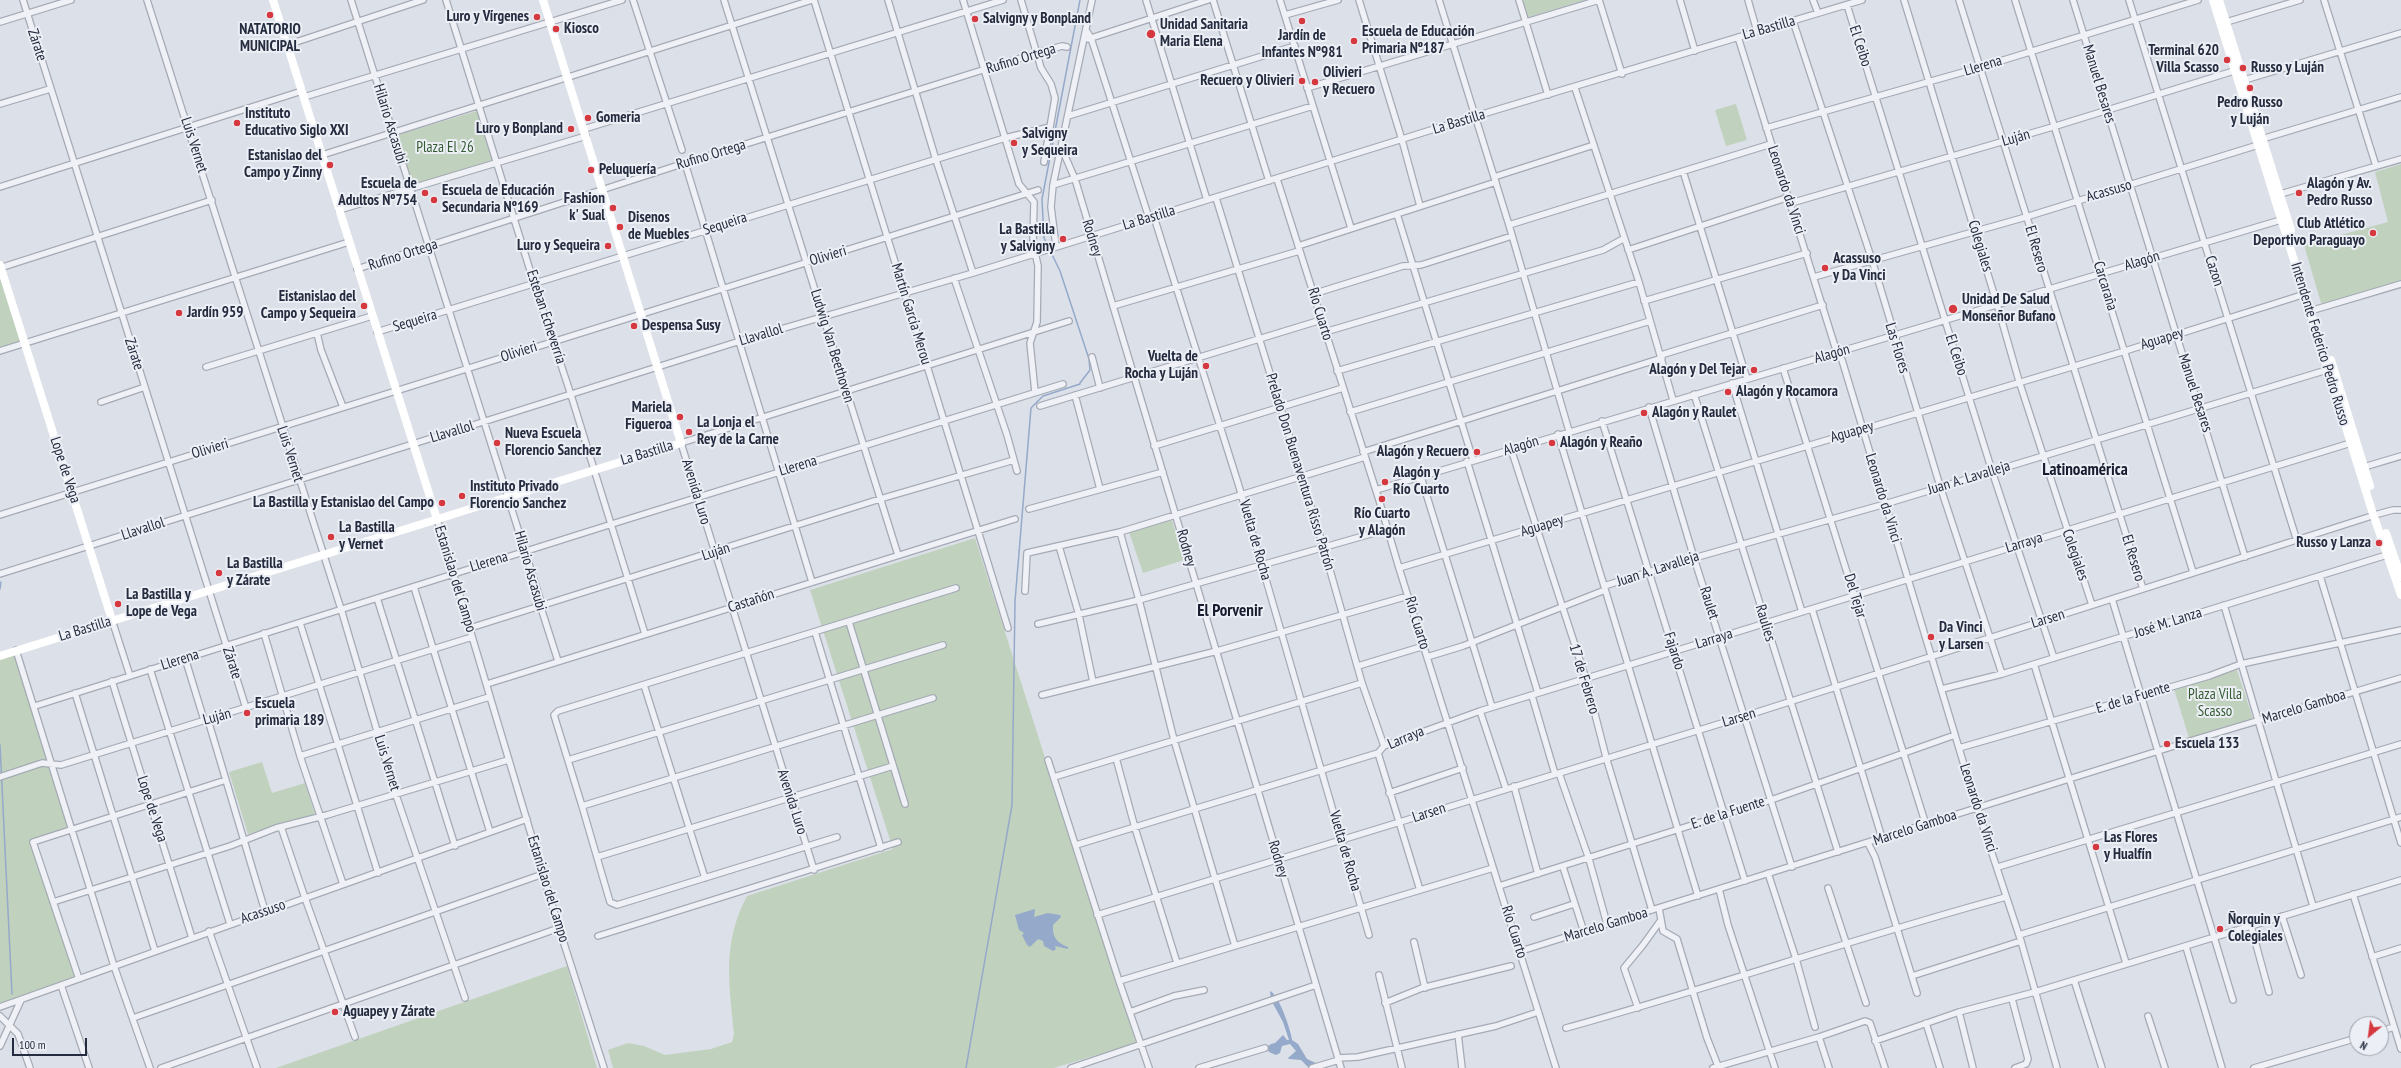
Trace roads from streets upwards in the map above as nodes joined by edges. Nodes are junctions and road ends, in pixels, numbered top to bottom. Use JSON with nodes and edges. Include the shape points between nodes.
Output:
{"nodes":[{"id":1,"x":23,"y":0,"type":"edge"},
{"id":2,"x":71,"y":0,"type":"edge"},
{"id":3,"x":147,"y":0,"type":"edge"},
{"id":4,"x":273,"y":0,"type":"edge"},
{"id":5,"x":351,"y":0,"type":"edge"},
{"id":6,"x":423,"y":0,"type":"edge"},
{"id":7,"x":446,"y":0,"type":"edge"},
{"id":8,"x":543,"y":0,"type":"edge"},
{"id":9,"x":622,"y":0,"type":"edge"},
{"id":10,"x":633,"y":0,"type":"edge"},
{"id":11,"x":724,"y":0,"type":"edge"},
{"id":12,"x":813,"y":0,"type":"edge"},
{"id":13,"x":888,"y":0,"type":"edge"},
{"id":14,"x":963,"y":0,"type":"edge"},
{"id":15,"x":1003,"y":0,"type":"edge"},
{"id":16,"x":1021,"y":0,"type":"edge"},
{"id":17,"x":1092,"y":0,"type":"edge"},
{"id":18,"x":1146,"y":0,"type":"edge"},
{"id":19,"x":1208,"y":0,"type":"edge"},
{"id":20,"x":1213,"y":0,"type":"edge"},
{"id":21,"x":1280,"y":0,"type":"edge"},
{"id":22,"x":1338,"y":0,"type":"edge"},
{"id":23,"x":1359,"y":0,"type":"edge"},
{"id":24,"x":1439,"y":0,"type":"edge"},
{"id":25,"x":1519,"y":0,"type":"edge"},
{"id":26,"x":1599,"y":0,"type":"edge"},
{"id":27,"x":1680,"y":0,"type":"edge"},
{"id":28,"x":1748,"y":0,"type":"edge"},
{"id":29,"x":1813,"y":0,"type":"edge"},
{"id":30,"x":1862,"y":0,"type":"edge"},
{"id":31,"x":1904,"y":0,"type":"edge"},
{"id":32,"x":1959,"y":0,"type":"edge"},
{"id":33,"x":2015,"y":0,"type":"edge"},
{"id":34,"x":2073,"y":0,"type":"edge"},
{"id":35,"x":2129,"y":0,"type":"edge"},
{"id":36,"x":2198,"y":0,"type":"edge"},
{"id":37,"x":2213,"y":0,"type":"edge"},
{"id":38,"x":2219,"y":0,"type":"edge"},
{"id":39,"x":2300,"y":0,"type":"edge"},
{"id":40,"x":2324,"y":0,"type":"edge"},
{"id":41,"x":1847,"y":5,"type":"junction"},
{"id":42,"x":966,"y":11,"type":"junction"},
{"id":43,"x":1818,"y":13,"type":"junction"},
{"id":44,"x":27,"y":14,"type":"junction"},
{"id":45,"x":1285,"y":15,"type":"junction"},
{"id":46,"x":1152,"y":18,"type":"junction"},
{"id":47,"x":2136,"y":20,"type":"junction"},
{"id":48,"x":550,"y":21,"type":"junction"},
{"id":49,"x":1793,"y":21,"type":"junction"},
{"id":50,"x":0,"y":22,"type":"edge"},
{"id":51,"x":358,"y":22,"type":"junction"},
{"id":52,"x":1526,"y":22,"type":"junction"},
{"id":53,"x":2223,"y":23,"type":"junction"},
{"id":54,"x":732,"y":25,"type":"junction"},
{"id":55,"x":1086,"y":30,"type":"junction"},
{"id":56,"x":1757,"y":31,"type":"junction"},
{"id":57,"x":897,"y":32,"type":"junction"},
{"id":58,"x":2401,"y":32,"type":"edge"},
{"id":59,"x":2084,"y":36,"type":"junction"},
{"id":60,"x":1738,"y":37,"type":"junction"},
{"id":61,"x":1091,"y":38,"type":"junction"},
{"id":62,"x":1085,"y":40,"type":"junction"},
{"id":63,"x":1454,"y":43,"type":"junction"},
{"id":64,"x":287,"y":45,"type":"junction"},
{"id":65,"x":1295,"y":46,"type":"junction"},
{"id":66,"x":1067,"y":47,"type":"dead end"},
{"id":67,"x":461,"y":48,"type":"junction"},
{"id":68,"x":649,"y":51,"type":"junction"},
{"id":69,"x":1695,"y":51,"type":"junction"},
{"id":70,"x":2340,"y":51,"type":"junction"},
{"id":71,"x":2031,"y":52,"type":"junction"},
{"id":72,"x":830,"y":53,"type":"junction"},
{"id":73,"x":1037,"y":53,"type":"junction"},
{"id":74,"x":1233,"y":66,"type":"junction"},
{"id":75,"x":1381,"y":67,"type":"junction"},
{"id":76,"x":1981,"y":67,"type":"junction"},
{"id":77,"x":984,"y":70,"type":"junction"},
{"id":78,"x":2238,"y":70,"type":"junction"},
{"id":79,"x":1622,"y":74,"type":"junction"},
{"id":80,"x":375,"y":76,"type":"junction"},
{"id":81,"x":567,"y":77,"type":"junction"},
{"id":82,"x":748,"y":78,"type":"junction"},
{"id":83,"x":2241,"y":81,"type":"junction"},
{"id":84,"x":1929,"y":82,"type":"junction"},
{"id":85,"x":1172,"y":86,"type":"junction"},
{"id":86,"x":1307,"y":88,"type":"junction"},
{"id":87,"x":1575,"y":88,"type":"junction"},
{"id":88,"x":50,"y":89,"type":"junction"},
{"id":89,"x":915,"y":91,"type":"junction"},
{"id":90,"x":303,"y":94,"type":"junction"},
{"id":91,"x":2159,"y":94,"type":"junction"},
{"id":92,"x":1548,"y":95,"type":"junction"},
{"id":93,"x":2401,"y":97,"type":"edge"},
{"id":94,"x":1877,"y":98,"type":"junction"},
{"id":95,"x":0,"y":104,"type":"edge"},
{"id":96,"x":667,"y":104,"type":"junction"},
{"id":97,"x":1113,"y":104,"type":"junction"},
{"id":98,"x":480,"y":106,"type":"junction"},
{"id":99,"x":1313,"y":106,"type":"junction"},
{"id":100,"x":2358,"y":109,"type":"junction"},
{"id":101,"x":1823,"y":110,"type":"junction"},
{"id":102,"x":2107,"y":110,"type":"junction"},
{"id":103,"x":849,"y":112,"type":"junction"},
{"id":104,"x":1068,"y":116,"type":"junction"},
{"id":105,"x":1476,"y":116,"type":"junction"},
{"id":106,"x":1251,"y":126,"type":"junction"},
{"id":107,"x":2056,"y":126,"type":"junction"},
{"id":108,"x":188,"y":127,"type":"junction"},
{"id":109,"x":1050,"y":127,"type":"junction"},
{"id":110,"x":1766,"y":128,"type":"junction"},
{"id":111,"x":393,"y":133,"type":"junction"},
{"id":112,"x":585,"y":133,"type":"junction"},
{"id":113,"x":768,"y":137,"type":"junction"},
{"id":114,"x":1005,"y":138,"type":"junction"},
{"id":115,"x":1402,"y":140,"type":"junction"},
{"id":116,"x":2004,"y":141,"type":"junction"},
{"id":117,"x":2260,"y":142,"type":"junction"},
{"id":118,"x":1190,"y":143,"type":"junction"},
{"id":119,"x":1771,"y":144,"type":"junction"},
{"id":120,"x":1594,"y":145,"type":"junction"},
{"id":121,"x":1062,"y":149,"type":"junction"},
{"id":122,"x":682,"y":150,"type":"dead end"},
{"id":123,"x":322,"y":155,"type":"junction"},
{"id":124,"x":1952,"y":156,"type":"junction"},
{"id":125,"x":2401,"y":159,"type":"edge"},
{"id":126,"x":936,"y":160,"type":"junction"},
{"id":127,"x":1044,"y":162,"type":"dead end"},
{"id":128,"x":1130,"y":162,"type":"junction"},
{"id":129,"x":1329,"y":162,"type":"junction"},
{"id":130,"x":74,"y":163,"type":"junction"},
{"id":131,"x":497,"y":163,"type":"junction"},
{"id":132,"x":685,"y":163,"type":"junction"},
{"id":133,"x":2376,"y":166,"type":"junction"},
{"id":134,"x":2183,"y":169,"type":"junction"},
{"id":135,"x":1683,"y":171,"type":"junction"},
{"id":136,"x":1899,"y":171,"type":"junction"},
{"id":137,"x":1075,"y":179,"type":"junction"},
{"id":138,"x":1277,"y":179,"type":"junction"},
{"id":139,"x":1495,"y":179,"type":"junction"},
{"id":140,"x":870,"y":180,"type":"junction"},
{"id":141,"x":1269,"y":181,"type":"junction"},
{"id":142,"x":1053,"y":185,"type":"junction"},
{"id":143,"x":2130,"y":185,"type":"junction"},
{"id":144,"x":1847,"y":186,"type":"junction"},
{"id":145,"x":0,"y":187,"type":"edge"},
{"id":146,"x":410,"y":189,"type":"junction"},
{"id":147,"x":602,"y":190,"type":"junction"},
{"id":148,"x":1038,"y":190,"type":"dead end"},
{"id":149,"x":1026,"y":194,"type":"junction"},
{"id":150,"x":1609,"y":195,"type":"junction"},
{"id":151,"x":2277,"y":195,"type":"junction"},
{"id":152,"x":1216,"y":198,"type":"junction"},
{"id":153,"x":212,"y":200,"type":"junction"},
{"id":154,"x":1207,"y":200,"type":"junction"},
{"id":155,"x":1790,"y":200,"type":"junction"},
{"id":156,"x":2079,"y":200,"type":"junction"},
{"id":157,"x":789,"y":204,"type":"junction"},
{"id":158,"x":1420,"y":206,"type":"junction"},
{"id":159,"x":339,"y":210,"type":"junction"},
{"id":160,"x":1397,"y":214,"type":"junction"},
{"id":161,"x":954,"y":216,"type":"junction"},
{"id":162,"x":1152,"y":217,"type":"junction"},
{"id":163,"x":2026,"y":217,"type":"junction"},
{"id":164,"x":2284,"y":218,"type":"junction"},
{"id":165,"x":515,"y":219,"type":"junction"},
{"id":166,"x":1509,"y":225,"type":"junction"},
{"id":167,"x":1701,"y":225,"type":"junction"},
{"id":168,"x":1351,"y":228,"type":"junction"},
{"id":169,"x":706,"y":230,"type":"junction"},
{"id":170,"x":1975,"y":232,"type":"junction"},
{"id":171,"x":1092,"y":235,"type":"junction"},
{"id":172,"x":1512,"y":236,"type":"junction"},
{"id":173,"x":888,"y":237,"type":"junction"},
{"id":174,"x":98,"y":238,"type":"junction"},
{"id":175,"x":1624,"y":239,"type":"junction"},
{"id":176,"x":349,"y":242,"type":"junction"},
{"id":177,"x":2204,"y":242,"type":"junction"},
{"id":178,"x":1056,"y":246,"type":"junction"},
{"id":179,"x":428,"y":247,"type":"junction"},
{"id":180,"x":1922,"y":247,"type":"junction"},
{"id":181,"x":1298,"y":248,"type":"junction"},
{"id":182,"x":1628,"y":250,"type":"junction"},
{"id":183,"x":1806,"y":253,"type":"junction"},
{"id":184,"x":1035,"y":254,"type":"junction"},
{"id":185,"x":623,"y":255,"type":"junction"},
{"id":186,"x":2153,"y":257,"type":"junction"},
{"id":187,"x":1872,"y":260,"type":"junction"},
{"id":188,"x":806,"y":263,"type":"junction"},
{"id":189,"x":1412,"y":266,"type":"junction"},
{"id":190,"x":0,"y":267,"type":"edge"},
{"id":191,"x":1237,"y":268,"type":"junction"},
{"id":192,"x":357,"y":269,"type":"junction"},
{"id":193,"x":973,"y":273,"type":"junction"},
{"id":194,"x":1523,"y":274,"type":"junction"},
{"id":195,"x":2101,"y":274,"type":"junction"},
{"id":196,"x":234,"y":276,"type":"junction"},
{"id":197,"x":1814,"y":277,"type":"junction"},
{"id":198,"x":954,"y":278,"type":"junction"},
{"id":199,"x":1717,"y":279,"type":"junction"},
{"id":200,"x":1639,"y":282,"type":"junction"},
{"id":201,"x":534,"y":283,"type":"junction"},
{"id":202,"x":2401,"y":284,"type":"edge"},
{"id":203,"x":1176,"y":287,"type":"junction"},
{"id":204,"x":723,"y":288,"type":"junction"},
{"id":205,"x":2048,"y":289,"type":"junction"},
{"id":206,"x":904,"y":291,"type":"junction"},
{"id":207,"x":1313,"y":294,"type":"junction"},
{"id":208,"x":2305,"y":294,"type":"junction"},
{"id":209,"x":1644,"y":301,"type":"junction"},
{"id":210,"x":1424,"y":303,"type":"junction"},
{"id":211,"x":1998,"y":304,"type":"junction"},
{"id":212,"x":1823,"y":305,"type":"junction"},
{"id":213,"x":1113,"y":306,"type":"junction"},
{"id":214,"x":448,"y":310,"type":"junction"},
{"id":215,"x":2313,"y":310,"type":"junction"},
{"id":216,"x":1534,"y":311,"type":"junction"},
{"id":217,"x":121,"y":313,"type":"junction"},
{"id":218,"x":641,"y":314,"type":"junction"},
{"id":219,"x":372,"y":316,"type":"junction"},
{"id":220,"x":823,"y":316,"type":"junction"},
{"id":221,"x":2230,"y":319,"type":"junction"},
{"id":222,"x":1321,"y":320,"type":"junction"},
{"id":223,"x":1069,"y":321,"type":"dead end"},
{"id":224,"x":1650,"y":321,"type":"junction"},
{"id":225,"x":1946,"y":321,"type":"junction"},
{"id":226,"x":377,"y":332,"type":"junction"},
{"id":227,"x":1325,"y":332,"type":"junction"},
{"id":228,"x":317,"y":333,"type":"junction"},
{"id":229,"x":1032,"y":333,"type":"junction"},
{"id":230,"x":1732,"y":333,"type":"junction"},
{"id":231,"x":2176,"y":334,"type":"junction"},
{"id":232,"x":1894,"y":336,"type":"junction"},
{"id":233,"x":1259,"y":340,"type":"junction"},
{"id":234,"x":553,"y":341,"type":"junction"},
{"id":235,"x":740,"y":341,"type":"junction"},
{"id":236,"x":1437,"y":342,"type":"junction"},
{"id":237,"x":25,"y":343,"type":"junction"},
{"id":238,"x":977,"y":350,"type":"junction"},
{"id":239,"x":0,"y":351,"type":"edge"},
{"id":240,"x":258,"y":351,"type":"junction"},
{"id":241,"x":2125,"y":351,"type":"junction"},
{"id":242,"x":1545,"y":352,"type":"junction"},
{"id":243,"x":1837,"y":353,"type":"junction"},
{"id":244,"x":1092,"y":357,"type":"dead end"},
{"id":245,"x":1198,"y":357,"type":"junction"},
{"id":246,"x":1661,"y":357,"type":"junction"},
{"id":247,"x":927,"y":366,"type":"junction"},
{"id":248,"x":2072,"y":366,"type":"junction"},
{"id":249,"x":206,"y":367,"type":"dead end"},
{"id":250,"x":658,"y":367,"type":"junction"},
{"id":251,"x":1783,"y":368,"type":"junction"},
{"id":252,"x":467,"y":369,"type":"junction"},
{"id":253,"x":2331,"y":369,"type":"junction"},
{"id":254,"x":1337,"y":371,"type":"junction"},
{"id":255,"x":1134,"y":377,"type":"junction"},
{"id":256,"x":1747,"y":379,"type":"junction"},
{"id":257,"x":2019,"y":381,"type":"junction"},
{"id":258,"x":1449,"y":382,"type":"junction"},
{"id":259,"x":1732,"y":383,"type":"junction"},
{"id":260,"x":1063,"y":384,"type":"dead end"},
{"id":261,"x":145,"y":387,"type":"junction"},
{"id":262,"x":1100,"y":388,"type":"junction"},
{"id":263,"x":1343,"y":388,"type":"junction"},
{"id":264,"x":396,"y":391,"type":"junction"},
{"id":265,"x":846,"y":391,"type":"junction"},
{"id":266,"x":1558,"y":391,"type":"junction"},
{"id":267,"x":1035,"y":392,"type":"junction"},
{"id":268,"x":1694,"y":394,"type":"junction"},
{"id":269,"x":2252,"y":394,"type":"junction"},
{"id":270,"x":572,"y":395,"type":"junction"},
{"id":271,"x":1075,"y":395,"type":"junction"},
{"id":272,"x":1970,"y":396,"type":"junction"},
{"id":273,"x":1673,"y":400,"type":"junction"},
{"id":274,"x":101,"y":402,"type":"dead end"},
{"id":275,"x":997,"y":405,"type":"junction"},
{"id":276,"x":1040,"y":406,"type":"dead end"},
{"id":277,"x":1279,"y":407,"type":"junction"},
{"id":278,"x":1649,"y":407,"type":"junction"},
{"id":279,"x":343,"y":408,"type":"junction"},
{"id":280,"x":2200,"y":409,"type":"junction"},
{"id":281,"x":1350,"y":412,"type":"junction"},
{"id":282,"x":1918,"y":412,"type":"junction"},
{"id":283,"x":763,"y":418,"type":"junction"},
{"id":284,"x":944,"y":421,"type":"junction"},
{"id":285,"x":1461,"y":421,"type":"junction"},
{"id":286,"x":1602,"y":421,"type":"junction"},
{"id":287,"x":484,"y":422,"type":"junction"},
{"id":288,"x":2146,"y":424,"type":"junction"},
{"id":289,"x":1221,"y":425,"type":"junction"},
{"id":290,"x":282,"y":426,"type":"junction"},
{"id":291,"x":1862,"y":429,"type":"junction"},
{"id":292,"x":1569,"y":431,"type":"junction"},
{"id":293,"x":1558,"y":434,"type":"junction"},
{"id":294,"x":2096,"y":440,"type":"junction"},
{"id":295,"x":2354,"y":442,"type":"junction"},
{"id":296,"x":681,"y":443,"type":"junction"},
{"id":297,"x":413,"y":444,"type":"junction"},
{"id":298,"x":1806,"y":445,"type":"junction"},
{"id":299,"x":863,"y":446,"type":"junction"},
{"id":300,"x":1154,"y":446,"type":"junction"},
{"id":301,"x":1511,"y":449,"type":"junction"},
{"id":302,"x":1364,"y":455,"type":"junction"},
{"id":303,"x":2044,"y":456,"type":"junction"},
{"id":304,"x":2401,"y":456,"type":"edge"},
{"id":305,"x":1014,"y":460,"type":"junction"},
{"id":306,"x":1755,"y":460,"type":"junction"},
{"id":307,"x":1470,"y":461,"type":"junction"},
{"id":308,"x":168,"y":462,"type":"junction"},
{"id":309,"x":2364,"y":467,"type":"junction"},
{"id":310,"x":2275,"y":468,"type":"junction"},
{"id":311,"x":594,"y":469,"type":"junction"},
{"id":312,"x":1017,"y":471,"type":"dead end"},
{"id":313,"x":1992,"y":471,"type":"junction"},
{"id":314,"x":779,"y":472,"type":"junction"},
{"id":315,"x":1163,"y":472,"type":"junction"},
{"id":316,"x":1718,"y":472,"type":"junction"},
{"id":317,"x":962,"y":474,"type":"junction"},
{"id":318,"x":1301,"y":477,"type":"junction"},
{"id":319,"x":1421,"y":477,"type":"junction"},
{"id":320,"x":299,"y":481,"type":"junction"},
{"id":321,"x":2224,"y":484,"type":"junction"},
{"id":322,"x":1674,"y":486,"type":"junction"},
{"id":323,"x":1940,"y":486,"type":"junction"},
{"id":324,"x":1100,"y":489,"type":"junction"},
{"id":325,"x":1376,"y":490,"type":"junction"},
{"id":326,"x":72,"y":492,"type":"junction"},
{"id":327,"x":1241,"y":494,"type":"junction"},
{"id":328,"x":508,"y":497,"type":"junction"},
{"id":329,"x":697,"y":498,"type":"junction"},
{"id":330,"x":2171,"y":499,"type":"junction"},
{"id":331,"x":880,"y":500,"type":"junction"},
{"id":332,"x":1627,"y":500,"type":"junction"},
{"id":333,"x":1885,"y":504,"type":"junction"},
{"id":334,"x":1028,"y":509,"type":"dead end"},
{"id":335,"x":2401,"y":510,"type":"edge"},
{"id":336,"x":1176,"y":513,"type":"junction"},
{"id":337,"x":1582,"y":514,"type":"junction"},
{"id":338,"x":2119,"y":514,"type":"junction"},
{"id":339,"x":0,"y":515,"type":"edge"},
{"id":340,"x":2376,"y":515,"type":"junction"},
{"id":341,"x":185,"y":516,"type":"junction"},
{"id":342,"x":1831,"y":518,"type":"junction"},
{"id":343,"x":436,"y":519,"type":"junction"},
{"id":344,"x":1015,"y":519,"type":"dead end"},
{"id":345,"x":612,"y":524,"type":"junction"},
{"id":346,"x":795,"y":527,"type":"junction"},
{"id":347,"x":1536,"y":528,"type":"junction"},
{"id":348,"x":1388,"y":529,"type":"junction"},
{"id":349,"x":978,"y":530,"type":"junction"},
{"id":350,"x":2067,"y":531,"type":"junction"},
{"id":351,"x":1120,"y":532,"type":"junction"},
{"id":352,"x":1778,"y":534,"type":"junction"},
{"id":353,"x":2298,"y":541,"type":"junction"},
{"id":354,"x":1491,"y":542,"type":"junction"},
{"id":355,"x":1741,"y":544,"type":"junction"},
{"id":356,"x":90,"y":546,"type":"junction"},
{"id":357,"x":1059,"y":546,"type":"junction"},
{"id":358,"x":2016,"y":546,"type":"junction"},
{"id":359,"x":1324,"y":549,"type":"junction"},
{"id":360,"x":525,"y":551,"type":"junction"},
{"id":361,"x":714,"y":552,"type":"junction"},
{"id":362,"x":2391,"y":554,"type":"junction"},
{"id":363,"x":323,"y":555,"type":"junction"},
{"id":364,"x":898,"y":555,"type":"junction"},
{"id":365,"x":1445,"y":555,"type":"junction"},
{"id":366,"x":2245,"y":557,"type":"junction"},
{"id":367,"x":1694,"y":558,"type":"junction"},
{"id":368,"x":1964,"y":562,"type":"junction"},
{"id":369,"x":1262,"y":565,"type":"junction"},
{"id":370,"x":1398,"y":568,"type":"junction"},
{"id":371,"x":1649,"y":571,"type":"junction"},
{"id":372,"x":2193,"y":572,"type":"junction"},
{"id":373,"x":0,"y":574,"type":"edge"},
{"id":374,"x":453,"y":574,"type":"junction"},
{"id":375,"x":2320,"y":576,"type":"junction"},
{"id":376,"x":2401,"y":577,"type":"edge"},
{"id":377,"x":629,"y":579,"type":"junction"},
{"id":378,"x":1908,"y":579,"type":"junction"},
{"id":379,"x":812,"y":582,"type":"junction"},
{"id":380,"x":1196,"y":584,"type":"junction"},
{"id":381,"x":414,"y":587,"type":"junction"},
{"id":382,"x":956,"y":588,"type":"dead end"},
{"id":383,"x":1604,"y":588,"type":"junction"},
{"id":384,"x":2143,"y":589,"type":"junction"},
{"id":385,"x":209,"y":591,"type":"junction"},
{"id":386,"x":1025,"y":591,"type":"dead end"},
{"id":387,"x":1854,"y":595,"type":"junction"},
{"id":388,"x":2401,"y":595,"type":"edge"},
{"id":389,"x":1408,"y":596,"type":"junction"},
{"id":390,"x":377,"y":598,"type":"junction"},
{"id":391,"x":2112,"y":599,"type":"junction"},
{"id":392,"x":1139,"y":600,"type":"junction"},
{"id":393,"x":2092,"y":605,"type":"junction"},
{"id":394,"x":2224,"y":605,"type":"junction"},
{"id":395,"x":542,"y":607,"type":"junction"},
{"id":396,"x":731,"y":607,"type":"junction"},
{"id":397,"x":1562,"y":608,"type":"junction"},
{"id":398,"x":341,"y":609,"type":"junction"},
{"id":399,"x":1812,"y":609,"type":"junction"},
{"id":400,"x":1802,"y":612,"type":"junction"},
{"id":401,"x":1343,"y":614,"type":"junction"},
{"id":402,"x":1079,"y":615,"type":"junction"},
{"id":403,"x":112,"y":620,"type":"junction"},
{"id":404,"x":2041,"y":621,"type":"junction"},
{"id":405,"x":849,"y":622,"type":"junction"},
{"id":406,"x":300,"y":623,"type":"junction"},
{"id":407,"x":1765,"y":623,"type":"junction"},
{"id":408,"x":1038,"y":624,"type":"dead end"},
{"id":409,"x":1517,"y":624,"type":"junction"},
{"id":410,"x":470,"y":628,"type":"junction"},
{"id":411,"x":1008,"y":628,"type":"dead end"},
{"id":412,"x":2401,"y":630,"type":"edge"},
{"id":413,"x":815,"y":632,"type":"junction"},
{"id":414,"x":264,"y":633,"type":"junction"},
{"id":415,"x":645,"y":634,"type":"junction"},
{"id":416,"x":1281,"y":634,"type":"junction"},
{"id":417,"x":472,"y":637,"type":"junction"},
{"id":418,"x":1720,"y":637,"type":"junction"},
{"id":419,"x":1990,"y":638,"type":"junction"},
{"id":420,"x":2124,"y":638,"type":"junction"},
{"id":421,"x":1472,"y":641,"type":"junction"},
{"id":422,"x":2341,"y":643,"type":"junction"},
{"id":423,"x":943,"y":645,"type":"dead end"},
{"id":424,"x":226,"y":646,"type":"junction"},
{"id":425,"x":1424,"y":646,"type":"junction"},
{"id":426,"x":432,"y":648,"type":"junction"},
{"id":427,"x":16,"y":650,"type":"junction"},
{"id":428,"x":1217,"y":651,"type":"junction"},
{"id":429,"x":1675,"y":651,"type":"junction"},
{"id":430,"x":746,"y":654,"type":"junction"},
{"id":431,"x":0,"y":656,"type":"edge"},
{"id":432,"x":1931,"y":656,"type":"junction"},
{"id":433,"x":1427,"y":657,"type":"junction"},
{"id":434,"x":185,"y":658,"type":"junction"},
{"id":435,"x":2054,"y":658,"type":"junction"},
{"id":436,"x":397,"y":660,"type":"junction"},
{"id":437,"x":558,"y":661,"type":"junction"},
{"id":438,"x":2034,"y":664,"type":"junction"},
{"id":439,"x":2241,"y":664,"type":"junction"},
{"id":440,"x":1629,"y":665,"type":"junction"},
{"id":441,"x":1358,"y":666,"type":"junction"},
{"id":442,"x":1155,"y":668,"type":"junction"},
{"id":443,"x":863,"y":669,"type":"junction"},
{"id":444,"x":150,"y":670,"type":"junction"},
{"id":445,"x":359,"y":672,"type":"junction"},
{"id":446,"x":1879,"y":673,"type":"junction"},
{"id":447,"x":2002,"y":674,"type":"junction"},
{"id":448,"x":130,"y":676,"type":"junction"},
{"id":449,"x":2401,"y":678,"type":"edge"},
{"id":450,"x":1586,"y":679,"type":"junction"},
{"id":451,"x":828,"y":680,"type":"junction"},
{"id":452,"x":112,"y":681,"type":"junction"},
{"id":453,"x":1094,"y":682,"type":"junction"},
{"id":454,"x":319,"y":684,"type":"junction"},
{"id":455,"x":487,"y":684,"type":"junction"},
{"id":456,"x":1362,"y":684,"type":"junction"},
{"id":457,"x":644,"y":685,"type":"junction"},
{"id":458,"x":1836,"y":687,"type":"junction"},
{"id":459,"x":1942,"y":689,"type":"junction"},
{"id":460,"x":2356,"y":691,"type":"junction"},
{"id":461,"x":75,"y":693,"type":"junction"},
{"id":462,"x":1042,"y":694,"type":"dead end"},
{"id":463,"x":1535,"y":694,"type":"junction"},
{"id":464,"x":2142,"y":695,"type":"junction"},
{"id":465,"x":283,"y":696,"type":"junction"},
{"id":466,"x":489,"y":697,"type":"junction"},
{"id":467,"x":933,"y":698,"type":"dead end"},
{"id":468,"x":760,"y":701,"type":"junction"},
{"id":469,"x":1302,"y":702,"type":"junction"},
{"id":470,"x":1791,"y":702,"type":"junction"},
{"id":471,"x":35,"y":706,"type":"junction"},
{"id":472,"x":1492,"y":707,"type":"junction"},
{"id":473,"x":246,"y":708,"type":"junction"},
{"id":474,"x":452,"y":710,"type":"junction"},
{"id":475,"x":1480,"y":711,"type":"junction"},
{"id":476,"x":878,"y":715,"type":"junction"},
{"id":477,"x":1745,"y":716,"type":"junction"},
{"id":478,"x":206,"y":720,"type":"junction"},
{"id":479,"x":1237,"y":720,"type":"junction"},
{"id":480,"x":416,"y":721,"type":"junction"},
{"id":481,"x":1447,"y":721,"type":"junction"},
{"id":482,"x":2258,"y":721,"type":"junction"},
{"id":483,"x":2051,"y":722,"type":"junction"},
{"id":484,"x":842,"y":726,"type":"junction"},
{"id":485,"x":1699,"y":730,"type":"junction"},
{"id":486,"x":170,"y":731,"type":"junction"},
{"id":487,"x":659,"y":732,"type":"junction"},
{"id":488,"x":378,"y":733,"type":"junction"},
{"id":489,"x":1955,"y":735,"type":"junction"},
{"id":490,"x":1174,"y":740,"type":"junction"},
{"id":491,"x":131,"y":742,"type":"junction"},
{"id":492,"x":1653,"y":743,"type":"junction"},
{"id":493,"x":2401,"y":744,"type":"edge"},
{"id":494,"x":338,"y":745,"type":"junction"},
{"id":495,"x":1384,"y":746,"type":"junction"},
{"id":496,"x":775,"y":747,"type":"junction"},
{"id":497,"x":1959,"y":748,"type":"junction"},
{"id":498,"x":2159,"y":752,"type":"junction"},
{"id":499,"x":2374,"y":752,"type":"junction"},
{"id":500,"x":1378,"y":753,"type":"junction"},
{"id":501,"x":1904,"y":754,"type":"junction"},
{"id":502,"x":94,"y":755,"type":"junction"},
{"id":503,"x":300,"y":756,"type":"junction"},
{"id":504,"x":1116,"y":758,"type":"junction"},
{"id":505,"x":1606,"y":758,"type":"junction"},
{"id":506,"x":508,"y":760,"type":"junction"},
{"id":507,"x":568,"y":760,"type":"junction"},
{"id":508,"x":1048,"y":760,"type":"dead end"},
{"id":509,"x":52,"y":764,"type":"junction"},
{"id":510,"x":893,"y":766,"type":"junction"},
{"id":511,"x":1462,"y":768,"type":"junction"},
{"id":512,"x":1862,"y":769,"type":"junction"},
{"id":513,"x":1323,"y":770,"type":"junction"},
{"id":514,"x":470,"y":771,"type":"junction"},
{"id":515,"x":1557,"y":773,"type":"junction"},
{"id":516,"x":0,"y":776,"type":"edge"},
{"id":517,"x":858,"y":776,"type":"junction"},
{"id":518,"x":674,"y":778,"type":"junction"},
{"id":519,"x":1054,"y":778,"type":"junction"},
{"id":520,"x":226,"y":780,"type":"junction"},
{"id":521,"x":2069,"y":780,"type":"junction"},
{"id":522,"x":435,"y":782,"type":"junction"},
{"id":523,"x":1817,"y":782,"type":"junction"},
{"id":524,"x":2277,"y":782,"type":"junction"},
{"id":525,"x":1514,"y":786,"type":"junction"},
{"id":526,"x":1506,"y":789,"type":"junction"},
{"id":527,"x":188,"y":791,"type":"junction"},
{"id":528,"x":1257,"y":791,"type":"junction"},
{"id":529,"x":1389,"y":793,"type":"junction"},
{"id":530,"x":396,"y":795,"type":"junction"},
{"id":531,"x":790,"y":798,"type":"junction"},
{"id":532,"x":1472,"y":799,"type":"junction"},
{"id":533,"x":1771,"y":800,"type":"junction"},
{"id":534,"x":150,"y":803,"type":"junction"},
{"id":535,"x":905,"y":804,"type":"dead end"},
{"id":536,"x":356,"y":806,"type":"junction"},
{"id":537,"x":582,"y":806,"type":"junction"},
{"id":538,"x":1196,"y":808,"type":"junction"},
{"id":539,"x":1977,"y":808,"type":"junction"},
{"id":540,"x":2178,"y":813,"type":"junction"},
{"id":541,"x":113,"y":814,"type":"junction"},
{"id":542,"x":1724,"y":814,"type":"junction"},
{"id":543,"x":321,"y":816,"type":"junction"},
{"id":544,"x":2401,"y":817,"type":"edge"},
{"id":545,"x":527,"y":819,"type":"junction"},
{"id":546,"x":2394,"y":820,"type":"junction"},
{"id":547,"x":1400,"y":823,"type":"junction"},
{"id":548,"x":1926,"y":825,"type":"junction"},
{"id":549,"x":281,"y":827,"type":"junction"},
{"id":550,"x":1135,"y":828,"type":"junction"},
{"id":551,"x":72,"y":829,"type":"junction"},
{"id":552,"x":690,"y":829,"type":"junction"},
{"id":553,"x":1677,"y":830,"type":"junction"},
{"id":554,"x":490,"y":832,"type":"junction"},
{"id":555,"x":837,"y":837,"type":"dead end"},
{"id":556,"x":1882,"y":838,"type":"junction"},
{"id":557,"x":245,"y":839,"type":"junction"},
{"id":558,"x":1342,"y":841,"type":"junction"},
{"id":559,"x":2088,"y":841,"type":"junction"},
{"id":560,"x":898,"y":842,"type":"dead end"},
{"id":561,"x":1868,"y":843,"type":"junction"},
{"id":562,"x":2401,"y":843,"type":"edge"},
{"id":563,"x":1076,"y":845,"type":"junction"},
{"id":564,"x":1633,"y":845,"type":"junction"},
{"id":565,"x":455,"y":846,"type":"junction"},
{"id":566,"x":806,"y":847,"type":"junction"},
{"id":567,"x":881,"y":848,"type":"junction"},
{"id":568,"x":2298,"y":850,"type":"junction"},
{"id":569,"x":208,"y":852,"type":"junction"},
{"id":570,"x":1838,"y":852,"type":"junction"},
{"id":571,"x":597,"y":857,"type":"junction"},
{"id":572,"x":417,"y":858,"type":"junction"},
{"id":573,"x":1278,"y":859,"type":"junction"},
{"id":574,"x":1589,"y":859,"type":"junction"},
{"id":575,"x":170,"y":865,"type":"junction"},
{"id":576,"x":1563,"y":867,"type":"junction"},
{"id":577,"x":1792,"y":867,"type":"junction"},
{"id":578,"x":1494,"y":868,"type":"junction"},
{"id":579,"x":1998,"y":868,"type":"junction"},
{"id":580,"x":814,"y":870,"type":"junction"},
{"id":581,"x":378,"y":873,"type":"junction"},
{"id":582,"x":1768,"y":873,"type":"junction"},
{"id":583,"x":543,"y":874,"type":"junction"},
{"id":584,"x":1538,"y":874,"type":"junction"},
{"id":585,"x":132,"y":876,"type":"junction"},
{"id":586,"x":705,"y":878,"type":"junction"},
{"id":587,"x":1215,"y":878,"type":"junction"},
{"id":588,"x":2198,"y":880,"type":"junction"},
{"id":589,"x":2401,"y":880,"type":"edge"},
{"id":590,"x":1745,"y":881,"type":"junction"},
{"id":591,"x":343,"y":884,"type":"junction"},
{"id":592,"x":1499,"y":886,"type":"junction"},
{"id":593,"x":1828,"y":888,"type":"dead end"},
{"id":594,"x":1719,"y":889,"type":"junction"},
{"id":595,"x":91,"y":890,"type":"junction"},
{"id":596,"x":1420,"y":890,"type":"junction"},
{"id":597,"x":2353,"y":894,"type":"junction"},
{"id":598,"x":1698,"y":896,"type":"junction"},
{"id":599,"x":1158,"y":897,"type":"junction"},
{"id":600,"x":2006,"y":897,"type":"junction"},
{"id":601,"x":304,"y":898,"type":"junction"},
{"id":602,"x":53,"y":902,"type":"junction"},
{"id":603,"x":1574,"y":904,"type":"junction"},
{"id":604,"x":2313,"y":906,"type":"junction"},
{"id":605,"x":1659,"y":908,"type":"junction"},
{"id":606,"x":2108,"y":908,"type":"junction"},
{"id":607,"x":1362,"y":909,"type":"junction"},
{"id":608,"x":1652,"y":910,"type":"junction"},
{"id":609,"x":265,"y":911,"type":"junction"},
{"id":610,"x":436,"y":911,"type":"junction"},
{"id":611,"x":1097,"y":915,"type":"junction"},
{"id":612,"x":2282,"y":916,"type":"junction"},
{"id":613,"x":1534,"y":917,"type":"dead end"},
{"id":614,"x":1661,"y":919,"type":"junction"},
{"id":615,"x":230,"y":924,"type":"junction"},
{"id":616,"x":1607,"y":924,"type":"junction"},
{"id":617,"x":1299,"y":926,"type":"junction"},
{"id":618,"x":2251,"y":926,"type":"junction"},
{"id":619,"x":559,"y":928,"type":"junction"},
{"id":620,"x":1897,"y":928,"type":"junction"},
{"id":621,"x":209,"y":931,"type":"junction"},
{"id":622,"x":1584,"y":932,"type":"junction"},
{"id":623,"x":1369,"y":935,"type":"dead end"},
{"id":624,"x":2019,"y":935,"type":"junction"},
{"id":625,"x":598,"y":936,"type":"dead end"},
{"id":626,"x":192,"y":938,"type":"junction"},
{"id":627,"x":2215,"y":938,"type":"junction"},
{"id":628,"x":2021,"y":941,"type":"junction"},
{"id":629,"x":1414,"y":942,"type":"dead end"},
{"id":630,"x":1846,"y":944,"type":"junction"},
{"id":631,"x":1235,"y":946,"type":"junction"},
{"id":632,"x":2186,"y":947,"type":"junction"},
{"id":633,"x":2401,"y":948,"type":"edge"},
{"id":634,"x":155,"y":951,"type":"junction"},
{"id":635,"x":323,"y":951,"type":"junction"},
{"id":636,"x":1521,"y":951,"type":"junction"},
{"id":637,"x":2372,"y":957,"type":"junction"},
{"id":638,"x":1796,"y":960,"type":"junction"},
{"id":639,"x":1177,"y":963,"type":"junction"},
{"id":640,"x":2126,"y":964,"type":"junction"},
{"id":641,"x":454,"y":965,"type":"junction"},
{"id":642,"x":114,"y":966,"type":"junction"},
{"id":643,"x":1511,"y":966,"type":"dead end"},
{"id":644,"x":1379,"y":975,"type":"dead end"},
{"id":645,"x":1744,"y":975,"type":"junction"},
{"id":646,"x":2301,"y":975,"type":"dead end"},
{"id":647,"x":1912,"y":976,"type":"junction"},
{"id":648,"x":79,"y":979,"type":"junction"},
{"id":649,"x":2074,"y":980,"type":"junction"},
{"id":650,"x":1119,"y":981,"type":"junction"},
{"id":651,"x":227,"y":985,"type":"junction"},
{"id":652,"x":1316,"y":985,"type":"junction"},
{"id":653,"x":61,"y":986,"type":"junction"},
{"id":654,"x":1425,"y":988,"type":"junction"},
{"id":655,"x":1204,"y":990,"type":"dead end"},
{"id":656,"x":1692,"y":992,"type":"junction"},
{"id":657,"x":2035,"y":992,"type":"junction"},
{"id":658,"x":2269,"y":992,"type":"dead end"},
{"id":659,"x":1917,"y":993,"type":"dead end"},
{"id":660,"x":465,"y":998,"type":"dead end"},
{"id":661,"x":2012,"y":999,"type":"junction"},
{"id":662,"x":21,"y":1000,"type":"junction"},
{"id":663,"x":2233,"y":1000,"type":"dead end"},
{"id":664,"x":1386,"y":1003,"type":"junction"},
{"id":665,"x":1866,"y":1003,"type":"dead end"},
{"id":666,"x":343,"y":1004,"type":"junction"},
{"id":667,"x":0,"y":1007,"type":"edge"},
{"id":668,"x":1638,"y":1008,"type":"junction"},
{"id":669,"x":1130,"y":1012,"type":"junction"},
{"id":670,"x":1538,"y":1012,"type":"junction"},
{"id":671,"x":1958,"y":1012,"type":"junction"},
{"id":672,"x":0,"y":1016,"type":"edge"},
{"id":673,"x":2148,"y":1016,"type":"dead end"},
{"id":674,"x":133,"y":1018,"type":"junction"},
{"id":675,"x":1926,"y":1023,"type":"junction"},
{"id":676,"x":10,"y":1024,"type":"junction"},
{"id":677,"x":1815,"y":1027,"type":"dead end"},
{"id":678,"x":2394,"y":1027,"type":"junction"},
{"id":679,"x":1566,"y":1028,"type":"dead end"},
{"id":680,"x":2389,"y":1029,"type":"edge"},
{"id":681,"x":1458,"y":1034,"type":"junction"},
{"id":682,"x":355,"y":1037,"type":"dead end"},
{"id":683,"x":1819,"y":1037,"type":"junction"},
{"id":684,"x":247,"y":1038,"type":"junction"},
{"id":685,"x":2349,"y":1040,"type":"edge"},
{"id":686,"x":1875,"y":1041,"type":"junction"},
{"id":687,"x":1142,"y":1044,"type":"junction"},
{"id":688,"x":0,"y":1046,"type":"edge"},
{"id":689,"x":1266,"y":1048,"type":"dead end"},
{"id":690,"x":1396,"y":1048,"type":"junction"},
{"id":691,"x":2401,"y":1049,"type":"edge"},
{"id":692,"x":1768,"y":1051,"type":"junction"},
{"id":693,"x":1338,"y":1059,"type":"junction"},
{"id":694,"x":1716,"y":1067,"type":"edge"},
{"id":695,"x":30,"y":1068,"type":"edge"},
{"id":696,"x":89,"y":1068,"type":"edge"},
{"id":697,"x":150,"y":1068,"type":"edge"},
{"id":698,"x":161,"y":1068,"type":"edge"},
{"id":699,"x":258,"y":1068,"type":"edge"},
{"id":700,"x":604,"y":1068,"type":"edge"},
{"id":701,"x":1071,"y":1068,"type":"edge"},
{"id":702,"x":1149,"y":1068,"type":"edge"},
{"id":703,"x":1199,"y":1068,"type":"edge"},
{"id":704,"x":1312,"y":1068,"type":"edge"},
{"id":705,"x":1341,"y":1068,"type":"edge"},
{"id":706,"x":1402,"y":1068,"type":"edge"},
{"id":707,"x":1462,"y":1068,"type":"edge"},
{"id":708,"x":1556,"y":1068,"type":"edge"},
{"id":709,"x":1775,"y":1068,"type":"edge"},
{"id":710,"x":1829,"y":1068,"type":"edge"},
{"id":711,"x":1885,"y":1068,"type":"edge"},
{"id":712,"x":1940,"y":1068,"type":"edge"},
{"id":713,"x":1973,"y":1068,"type":"edge"},
{"id":714,"x":2015,"y":1068,"type":"edge"},
{"id":715,"x":2057,"y":1068,"type":"edge"},
{"id":716,"x":2102,"y":1068,"type":"edge"},
{"id":717,"x":2165,"y":1068,"type":"edge"},
{"id":718,"x":2222,"y":1068,"type":"edge"},
{"id":719,"x":2254,"y":1068,"type":"edge"}],
"edges":[{"from":1,"to":44,"type":"street","name":"Zárate"},
{"from":2,"to":44,"type":"street"},
{"from":3,"to":108,"type":"street","name":"Luis Vernet"},
{"from":4,"to":64,"type":"street","name":"Estanislao del Campo"},
{"from":5,"to":51,"type":"street","name":"Hilario Ascasubi"},
{"from":6,"to":51,"type":"street"},
{"from":7,"to":67,"type":"street","name":"Esteban Echeverría"},
{"from":8,"to":48,"type":"street","name":"Avenida Luro"},
{"from":9,"to":48,"type":"street"},
{"from":10,"to":68,"type":"street"},
{"from":11,"to":54,"type":"street","name":"Ludwig Van Beethoven"},
{"from":12,"to":54,"type":"street"},
{"from":12,"to":72,"type":"street","name":"Martín García Merou"},
{"from":13,"to":57,"type":"street"},
{"from":14,"to":42,"type":"street"},
{"from":15,"to":42,"type":"street"},
{"from":16,"to":73,"type":"street"},
{"from":17,"to":55,"type":"street"},
{"from":18,"to":46,"type":"street"},
{"from":19,"to":46,"type":"street"},
{"from":20,"to":74,"type":"street"},
{"from":21,"to":45,"type":"street"},
{"from":22,"to":45,"type":"street"},
{"from":23,"to":75,"type":"street"},
{"from":24,"to":63,"type":"street"},
{"from":25,"to":52,"type":"street"},
{"from":26,"to":52,"type":"street"},
{"from":26,"to":79,"type":"street"},
{"from":27,"to":69,"type":"street"},
{"from":28,"to":56,"type":"street"},
{"from":29,"to":43,"type":"street"},
{"from":30,"to":41,"type":"street","name":"La Bastilla"},
{"from":31,"to":84,"type":"street","name":"Colegiales"},
{"from":32,"to":76,"type":"street","name":"El Resero"},
{"from":33,"to":71,"type":"street","name":"Carcaraña"},
{"from":34,"to":59,"type":"street","name":"Manuel Besares"},
{"from":35,"to":47,"type":"street","name":"Cazon"},
{"from":36,"to":47,"type":"street","name":"Llerena"},
{"from":37,"to":53,"type":"street","name":"Intendente Federico Pedro Russo"},
{"from":38,"to":53,"type":"street","name":"Intendente Federico Pedro Russo"},
{"from":39,"to":53,"type":"street"},
{"from":40,"to":70,"type":"street"},
{"from":41,"to":43,"type":"street","name":"La Bastilla"},
{"from":41,"to":94,"type":"street","name":"El Ceibo"},
{"from":42,"to":57,"type":"street"},
{"from":42,"to":77,"type":"street"},
{"from":43,"to":49,"type":"street","name":"La Bastilla"},
{"from":44,"to":50,"type":"street"},
{"from":44,"to":88,"type":"street","name":"Zárate"},
{"from":45,"to":65,"type":"street"},
{"from":46,"to":61,"type":"street"},
{"from":46,"to":85,"type":"street"},
{"from":47,"to":59,"type":"street","name":"Llerena"},
{"from":47,"to":91,"type":"street","name":"Cazon"},
{"from":48,"to":67,"type":"street"},
{"from":48,"to":81,"type":"street","name":"Avenida Luro"},
{"from":49,"to":56,"type":"street","name":"La Bastilla"},
{"from":49,"to":101,"type":"street","name":"Las Flores"},
{"from":51,"to":64,"type":"street"},
{"from":51,"to":80,"type":"street","name":"Hilario Ascasubi"},
{"from":52,"to":63,"type":"street"},
{"from":52,"to":92,"type":"street"},
{"from":53,"to":78,"type":"street","name":"Intendente Federico Pedro Russo"},
{"from":54,"to":68,"type":"street"},
{"from":54,"to":82,"type":"street","name":"Ludwig Van Beethoven"},
{"from":55,"to":61,"type":"street","name":"Vuelta de Rocha"},
{"from":55,"to":62,"type":"street"},
{"from":56,"to":60,"type":"street","name":"La Bastilla"},
{"from":57,"to":72,"type":"street"},
{"from":57,"to":89,"type":"street"},
{"from":58,"to":70,"type":"street"},
{"from":59,"to":71,"type":"street","name":"Llerena"},
{"from":59,"to":102,"type":"street","name":"Manuel Besares"},
{"from":60,"to":69,"type":"street","name":"La Bastilla"},
{"from":60,"to":110,"type":"street","name":"Leonardo da Vinci"},
{"from":61,"to":62,"type":"street"},
{"from":61,"to":97,"type":"street","name":"Vuelta de Rocha"},
{"from":62,"to":104,"type":"street"},
{"from":63,"to":75,"type":"street"},
{"from":63,"to":105,"type":"street"},
{"from":64,"to":90,"type":"street","name":"Estanislao del Campo"},
{"from":65,"to":74,"type":"street"},
{"from":65,"to":86,"type":"street"},
{"from":66,"to":73,"type":"street","name":"Rufino Ortega"},
{"from":67,"to":80,"type":"street"},
{"from":67,"to":98,"type":"street","name":"Esteban Echeverría"},
{"from":68,"to":81,"type":"street"},
{"from":68,"to":96,"type":"street"},
{"from":69,"to":79,"type":"street","name":"La Bastilla"},
{"from":70,"to":83,"type":"street"},
{"from":70,"to":100,"type":"street"},
{"from":71,"to":76,"type":"street","name":"Llerena"},
{"from":71,"to":107,"type":"street","name":"Carcaraña"},
{"from":72,"to":82,"type":"street"},
{"from":72,"to":103,"type":"street","name":"Martín García Merou"},
{"from":73,"to":77,"type":"street","name":"Rufino Ortega"},
{"from":73,"to":109,"type":"street","via":[[1055,98]]},
{"from":74,"to":85,"type":"street"},
{"from":74,"to":106,"type":"street"},
{"from":75,"to":86,"type":"street"},
{"from":75,"to":115,"type":"street"},
{"from":76,"to":84,"type":"street","name":"Llerena"},
{"from":76,"to":116,"type":"street","name":"El Resero"},
{"from":77,"to":89,"type":"street","name":"Rufino Ortega"},
{"from":77,"to":114,"type":"street"},
{"from":78,"to":83,"type":"street","name":"Intendente Federico Pedro Russo"},
{"from":78,"to":91,"type":"street","name":"Luján"},
{"from":79,"to":87,"type":"street","name":"La Bastilla"},
{"from":80,"to":90,"type":"street"},
{"from":80,"to":111,"type":"street","name":"Hilario Ascasubi"},
{"from":81,"to":98,"type":"street"},
{"from":81,"to":112,"type":"street","name":"Avenida Luro"},
{"from":82,"to":96,"type":"street"},
{"from":82,"to":113,"type":"street","name":"Ludwig Van Beethoven"},
{"from":83,"to":117,"type":"street","name":"Intendente Federico Pedro Russo"},
{"from":84,"to":94,"type":"street","name":"Llerena"},
{"from":84,"to":124,"type":"street","name":"Colegiales"},
{"from":85,"to":97,"type":"street"},
{"from":85,"to":118,"type":"street"},
{"from":86,"to":99,"type":"street"},
{"from":87,"to":92,"type":"street","name":"La Bastilla"},
{"from":87,"to":120,"type":"street"},
{"from":88,"to":95,"type":"street"},
{"from":88,"to":130,"type":"street","name":"Zárate"},
{"from":89,"to":103,"type":"street","name":"Rufino Ortega"},
{"from":89,"to":126,"type":"street"},
{"from":90,"to":108,"type":"street"},
{"from":90,"to":123,"type":"street","name":"Estanislao del Campo"},
{"from":91,"to":102,"type":"street","name":"Luján"},
{"from":91,"to":134,"type":"street","name":"Cazon"},
{"from":92,"to":105,"type":"street","name":"La Bastilla"},
{"from":93,"to":100,"type":"street","name":"Acassuso"},
{"from":94,"to":101,"type":"street","name":"Llerena"},
{"from":94,"to":136,"type":"street","name":"El Ceibo"},
{"from":96,"to":112,"type":"street"},
{"from":96,"to":122,"type":"street"},
{"from":97,"to":104,"type":"street"},
{"from":97,"to":128,"type":"street","name":"Vuelta de Rocha"},
{"from":98,"to":111,"type":"street"},
{"from":98,"to":131,"type":"street","name":"Esteban Echeverría"},
{"from":99,"to":106,"type":"street"},
{"from":99,"to":129,"type":"street"},
{"from":100,"to":117,"type":"street","name":"Acassuso"},
{"from":100,"to":133,"type":"street"},
{"from":101,"to":110,"type":"street","name":"Llerena"},
{"from":101,"to":144,"type":"street","name":"Las Flores"},
{"from":102,"to":107,"type":"street","name":"Luján"},
{"from":102,"to":143,"type":"street","name":"Manuel Besares"},
{"from":103,"to":113,"type":"street","name":"Rufino Ortega"},
{"from":103,"to":140,"type":"street","name":"Martín García Merou"},
{"from":104,"to":121,"type":"street"},
{"from":105,"to":115,"type":"street","name":"La Bastilla"},
{"from":105,"to":139,"type":"street"},
{"from":106,"to":118,"type":"street"},
{"from":106,"to":141,"type":"street"},
{"from":107,"to":116,"type":"street","name":"Luján"},
{"from":107,"to":156,"type":"street","name":"Carcaraña"},
{"from":108,"to":130,"type":"street"},
{"from":108,"to":153,"type":"street","name":"Luis Vernet"},
{"from":109,"to":114,"type":"street","name":"Sequeira"},
{"from":109,"to":127,"type":"street"},
{"from":110,"to":119,"type":"street","name":"Leonardo da Vinci"},
{"from":111,"to":123,"type":"street"},
{"from":111,"to":146,"type":"street","name":"Hilario Ascasubi"},
{"from":112,"to":131,"type":"street"},
{"from":112,"to":147,"type":"street","name":"Avenida Luro"},
{"from":113,"to":132,"type":"street","name":"Rufino Ortega"},
{"from":113,"to":157,"type":"street","name":"Ludwig Van Beethoven"},
{"from":114,"to":126,"type":"street","name":"Sequeira"},
{"from":114,"to":149,"type":"street","via":[[1019,184]]},
{"from":115,"to":129,"type":"street","name":"La Bastilla"},
{"from":115,"to":158,"type":"street"},
{"from":116,"to":124,"type":"street","name":"Luján"},
{"from":116,"to":163,"type":"street","name":"El Resero"},
{"from":117,"to":134,"type":"street","name":"Acassuso"},
{"from":117,"to":151,"type":"street","name":"Intendente Federico Pedro Russo"},
{"from":118,"to":128,"type":"street"},
{"from":118,"to":154,"type":"street"},
{"from":119,"to":135,"type":"street"},
{"from":119,"to":155,"type":"street","name":"Leonardo da Vinci"},
{"from":120,"to":139,"type":"street"},
{"from":120,"to":150,"type":"street"},
{"from":121,"to":137,"type":"street","name":"Rodney"},
{"from":121,"to":142,"type":"street"},
{"from":123,"to":159,"type":"street","name":"Estanislao del Campo"},
{"from":124,"to":136,"type":"street","name":"Luján"},
{"from":124,"to":170,"type":"street","name":"Colegiales"},
{"from":125,"to":133,"type":"street"},
{"from":126,"to":140,"type":"street","name":"Sequeira"},
{"from":126,"to":161,"type":"street"},
{"from":128,"to":137,"type":"street"},
{"from":128,"to":162,"type":"street","name":"Vuelta de Rocha"},
{"from":129,"to":138,"type":"street","name":"La Bastilla"},
{"from":129,"to":168,"type":"street"},
{"from":130,"to":145,"type":"street"},
{"from":130,"to":174,"type":"street","name":"Zárate"},
{"from":131,"to":146,"type":"street"},
{"from":131,"to":165,"type":"street","name":"Esteban Echeverría"},
{"from":132,"to":147,"type":"street","name":"Rufino Ortega"},
{"from":132,"to":169,"type":"street"},
{"from":133,"to":151,"type":"street"},
{"from":134,"to":143,"type":"street","name":"Acassuso"},
{"from":134,"to":177,"type":"street","name":"Cazon"},
{"from":135,"to":150,"type":"street"},
{"from":135,"to":167,"type":"street"},
{"from":136,"to":144,"type":"street","name":"Luján"},
{"from":136,"to":180,"type":"street","name":"El Ceibo"},
{"from":137,"to":142,"type":"street"},
{"from":137,"to":171,"type":"street","name":"Rodney"},
{"from":138,"to":141,"type":"street","name":"La Bastilla"},
{"from":138,"to":181,"type":"street","name":"Río Cuarto"},
{"from":139,"to":158,"type":"street"},
{"from":139,"to":166,"type":"street"},
{"from":140,"to":157,"type":"street","name":"Sequeira"},
{"from":140,"to":173,"type":"street","name":"Martín García Merou"},
{"from":141,"to":152,"type":"street","name":"La Bastilla"},
{"from":142,"to":178,"type":"street","via":[[1051,207]]},
{"from":143,"to":156,"type":"street","name":"Acassuso"},
{"from":143,"to":186,"type":"street","name":"Manuel Besares"},
{"from":144,"to":155,"type":"street","name":"Luján"},
{"from":144,"to":187,"type":"street","name":"Las Flores"},
{"from":146,"to":159,"type":"street"},
{"from":146,"to":179,"type":"street","name":"Hilario Ascasubi"},
{"from":147,"to":165,"type":"street","name":"Rufino Ortega"},
{"from":147,"to":185,"type":"street","name":"Avenida Luro"},
{"from":148,"to":149,"type":"street","name":"Olivieri"},
{"from":149,"to":161,"type":"street","name":"Olivieri"},
{"from":149,"to":184,"type":"street","via":[[1034,202]]},
{"from":150,"to":166,"type":"street"},
{"from":150,"to":175,"type":"street"},
{"from":151,"to":164,"type":"street","name":"Intendente Federico Pedro Russo"},
{"from":152,"to":154,"type":"street","name":"La Bastilla"},
{"from":152,"to":191,"type":"street","name":"Prelado Don Buenaventura Risso Patrón"},
{"from":153,"to":174,"type":"street"},
{"from":153,"to":196,"type":"street","name":"Luis Vernet"},
{"from":154,"to":162,"type":"street","name":"La Bastilla"},
{"from":155,"to":167,"type":"street","name":"Luján"},
{"from":155,"to":183,"type":"street","name":"Leonardo da Vinci"},
{"from":156,"to":163,"type":"street","name":"Acassuso"},
{"from":156,"to":195,"type":"street","name":"Carcaraña"},
{"from":157,"to":169,"type":"street","name":"Sequeira"},
{"from":157,"to":188,"type":"street","name":"Ludwig Van Beethoven"},
{"from":158,"to":160,"type":"street"},
{"from":159,"to":176,"type":"street","name":"Estanislao del Campo"},
{"from":160,"to":168,"type":"street"},
{"from":160,"to":189,"type":"street"},
{"from":161,"to":173,"type":"street","name":"Olivieri"},
{"from":161,"to":193,"type":"street"},
{"from":162,"to":171,"type":"street","name":"La Bastilla"},
{"from":162,"to":203,"type":"street","name":"Vuelta de Rocha"},
{"from":163,"to":170,"type":"street","name":"Acassuso"},
{"from":163,"to":205,"type":"street","name":"El Resero"},
{"from":164,"to":177,"type":"street","name":"Alagón"},
{"from":164,"to":208,"type":"street","name":"Intendente Federico Pedro Russo"},
{"from":164,"to":215,"type":"street","name":"Intendente Federico Pedro Russo"},
{"from":165,"to":179,"type":"street","name":"Rufino Ortega"},
{"from":165,"to":201,"type":"street","name":"Esteban Echeverría"},
{"from":166,"to":172,"type":"street"},
{"from":167,"to":182,"type":"street","name":"Luján"},
{"from":167,"to":199,"type":"street"},
{"from":168,"to":181,"type":"street"},
{"from":169,"to":185,"type":"street","name":"Sequeira"},
{"from":169,"to":204,"type":"street"},
{"from":170,"to":180,"type":"street","name":"Acassuso"},
{"from":170,"to":211,"type":"street","name":"Colegiales"},
{"from":171,"to":178,"type":"street","name":"La Bastilla"},
{"from":171,"to":213,"type":"street","name":"Rodney"},
{"from":172,"to":189,"type":"street","via":[[1421,266]]},
{"from":172,"to":194,"type":"street"},
{"from":173,"to":188,"type":"street","name":"Olivieri"},
{"from":173,"to":206,"type":"street","name":"Martín García Merou"},
{"from":174,"to":190,"type":"street"},
{"from":174,"to":217,"type":"street","name":"Zárate"},
{"from":175,"to":182,"type":"street"},
{"from":175,"to":194,"type":"street","via":[[1603,250]]},
{"from":176,"to":192,"type":"street","name":"Estanislao del Campo"},
{"from":176,"to":196,"type":"street"},
{"from":177,"to":186,"type":"street","name":"Alagón"},
{"from":177,"to":221,"type":"street","name":"Cazon"},
{"from":178,"to":184,"type":"street","name":"La Bastilla"},
{"from":179,"to":192,"type":"street","name":"Rufino Ortega"},
{"from":179,"to":214,"type":"street","name":"Hilario Ascasubi"},
{"from":180,"to":187,"type":"street","name":"Acassuso"},
{"from":180,"to":225,"type":"street","name":"El Ceibo"},
{"from":181,"to":191,"type":"street"},
{"from":181,"to":207,"type":"street","name":"Río Cuarto"},
{"from":182,"to":200,"type":"street"},
{"from":183,"to":197,"type":"street","name":"Leonardo da Vinci"},
{"from":183,"to":199,"type":"street"},
{"from":184,"to":193,"type":"street"},
{"from":184,"to":229,"type":"street","via":[[1038,266],[1037,322]]},
{"from":185,"to":201,"type":"street","name":"Sequeira"},
{"from":185,"to":218,"type":"street","name":"Avenida Luro"},
{"from":186,"to":195,"type":"street","name":"Alagón"},
{"from":186,"to":231,"type":"street","name":"Manuel Besares"},
{"from":187,"to":197,"type":"street","name":"Acassuso"},
{"from":187,"to":232,"type":"street","name":"Las Flores"},
{"from":188,"to":204,"type":"street","name":"Olivieri"},
{"from":188,"to":220,"type":"street","name":"Ludwig Van Beethoven"},
{"from":189,"to":207,"type":"street","via":[[1403,266]]},
{"from":189,"to":210,"type":"street"},
{"from":190,"to":237,"type":"street","name":"Lope de Vega"},
{"from":191,"to":203,"type":"street"},
{"from":191,"to":233,"type":"street","name":"Prelado Don Buenaventura Risso Patrón"},
{"from":192,"to":219,"type":"street","name":"Estanislao del Campo"},
{"from":193,"to":198,"type":"street"},
{"from":194,"to":210,"type":"street"},
{"from":194,"to":216,"type":"street"},
{"from":195,"to":205,"type":"street","name":"Alagón"},
{"from":195,"to":241,"type":"street","name":"Carcaraña"},
{"from":196,"to":217,"type":"street"},
{"from":196,"to":240,"type":"street","name":"Luis Vernet"},
{"from":197,"to":212,"type":"street","name":"Leonardo da Vinci"},
{"from":198,"to":206,"type":"street"},
{"from":198,"to":238,"type":"street"},
{"from":199,"to":209,"type":"street"},
{"from":199,"to":230,"type":"street"},
{"from":200,"to":209,"type":"street"},
{"from":200,"to":216,"type":"street"},
{"from":201,"to":214,"type":"street","name":"Sequeira"},
{"from":201,"to":234,"type":"street","name":"Esteban Echeverría"},
{"from":202,"to":215,"type":"street"},
{"from":203,"to":213,"type":"street"},
{"from":203,"to":245,"type":"street","name":"Vuelta de Rocha"},
{"from":204,"to":218,"type":"street","name":"Olivieri"},
{"from":204,"to":235,"type":"street"},
{"from":205,"to":211,"type":"street","name":"Alagón"},
{"from":205,"to":248,"type":"street","name":"El Resero"},
{"from":206,"to":220,"type":"street","name":"Llavallol"},
{"from":206,"to":247,"type":"street","name":"Martín García Merou"},
{"from":207,"to":222,"type":"street","name":"Río Cuarto"},
{"from":208,"to":215,"type":"street","name":"Intendente Federico Pedro Russo"},
{"from":208,"to":221,"type":"street","name":"Aguapey"},
{"from":209,"to":224,"type":"street"},
{"from":210,"to":227,"type":"street"},
{"from":210,"to":236,"type":"street"},
{"from":211,"to":225,"type":"street","name":"Alagón"},
{"from":211,"to":257,"type":"street","name":"Colegiales"},
{"from":212,"to":230,"type":"street"},
{"from":212,"to":243,"type":"street","name":"Leonardo da Vinci"},
{"from":213,"to":255,"type":"street","name":"Rodney"},
{"from":214,"to":226,"type":"street","name":"Sequeira"},
{"from":214,"to":252,"type":"street","name":"Hilario Ascasubi"},
{"from":215,"to":253,"type":"street","name":"Intendente Federico Pedro Russo"},
{"from":216,"to":236,"type":"street"},
{"from":216,"to":242,"type":"street"},
{"from":217,"to":237,"type":"street"},
{"from":217,"to":261,"type":"street","name":"Zárate"},
{"from":218,"to":234,"type":"street","name":"Olivieri"},
{"from":218,"to":250,"type":"street","name":"Avenida Luro"},
{"from":219,"to":226,"type":"street","name":"Estanislao del Campo"},
{"from":219,"to":228,"type":"street","name":"Sequeira"},
{"from":220,"to":235,"type":"street","name":"Llavallol"},
{"from":220,"to":265,"type":"street","name":"Ludwig Van Beethoven"},
{"from":221,"to":231,"type":"street","name":"Aguapey"},
{"from":221,"to":269,"type":"street","name":"Cazon"},
{"from":222,"to":227,"type":"street","name":"Río Cuarto"},
{"from":222,"to":233,"type":"street"},
{"from":223,"to":229,"type":"street","name":"La Bastilla"},
{"from":224,"to":242,"type":"street"},
{"from":224,"to":246,"type":"street"},
{"from":225,"to":232,"type":"street","name":"Alagón"},
{"from":225,"to":272,"type":"street","name":"El Ceibo"},
{"from":226,"to":264,"type":"street","name":"Estanislao del Campo"},
{"from":227,"to":254,"type":"street","name":"Río Cuarto"},
{"from":228,"to":240,"type":"street","name":"Sequeira"},
{"from":228,"to":279,"type":"street"},
{"from":229,"to":238,"type":"street","name":"La Bastilla"},
{"from":229,"to":267,"type":"street","via":[[1030,343]]},
{"from":230,"to":246,"type":"street"},
{"from":230,"to":256,"type":"street"},
{"from":231,"to":241,"type":"street","name":"Aguapey"},
{"from":231,"to":280,"type":"street","name":"Manuel Besares"},
{"from":232,"to":243,"type":"street","name":"Alagón"},
{"from":232,"to":282,"type":"street","name":"Las Flores"},
{"from":233,"to":245,"type":"street"},
{"from":233,"to":277,"type":"street","name":"Prelado Don Buenaventura Risso Patrón"},
{"from":234,"to":252,"type":"street","name":"Olivieri"},
{"from":234,"to":270,"type":"street","name":"Esteban Echeverría"},
{"from":235,"to":250,"type":"street","name":"Llavallol"},
{"from":235,"to":283,"type":"street"},
{"from":236,"to":254,"type":"street"},
{"from":236,"to":258,"type":"street"},
{"from":237,"to":239,"type":"street"},
{"from":237,"to":326,"type":"street","name":"Lope de Vega"},
{"from":238,"to":247,"type":"street","name":"La Bastilla"},
{"from":238,"to":275,"type":"street"},
{"from":240,"to":249,"type":"street","name":"Sequeira"},
{"from":240,"to":290,"type":"street","name":"Luis Vernet"},
{"from":241,"to":248,"type":"street","name":"Aguapey"},
{"from":241,"to":288,"type":"street","name":"Carcaraña"},
{"from":242,"to":258,"type":"street"},
{"from":242,"to":266,"type":"street"},
{"from":243,"to":251,"type":"street","name":"Alagón"},
{"from":243,"to":291,"type":"street","name":"Leonardo da Vinci","via":[[1842,360]]},
{"from":244,"to":262,"type":"street"},
{"from":245,"to":255,"type":"street"},
{"from":245,"to":289,"type":"street","name":"Vuelta de Rocha"},
{"from":246,"to":266,"type":"street"},
{"from":246,"to":273,"type":"street"},
{"from":247,"to":265,"type":"street","name":"La Bastilla"},
{"from":247,"to":284,"type":"street","name":"Martín García Merou"},
{"from":248,"to":257,"type":"street","name":"Aguapey"},
{"from":248,"to":294,"type":"street","name":"El Resero"},
{"from":250,"to":270,"type":"street","name":"Llavallol"},
{"from":250,"to":296,"type":"street","name":"Avenida Luro"},
{"from":251,"to":256,"type":"street","name":"Alagón"},
{"from":251,"to":298,"type":"street","name":"Del Tejar"},
{"from":252,"to":264,"type":"street","name":"Olivieri"},
{"from":252,"to":287,"type":"street","name":"Hilario Ascasubi"},
{"from":253,"to":269,"type":"street","name":"Juan A. Lavalleja"},
{"from":253,"to":295,"type":"street","name":"Intendente Federico Pedro Russo"},
{"from":254,"to":263,"type":"street","name":"Río Cuarto"},
{"from":255,"to":262,"type":"street"},
{"from":255,"to":300,"type":"street","name":"Rodney"},
{"from":256,"to":259,"type":"street","name":"Alagón"},
{"from":257,"to":272,"type":"street","name":"Aguapey"},
{"from":257,"to":303,"type":"street","name":"Colegiales"},
{"from":258,"to":281,"type":"street"},
{"from":258,"to":285,"type":"street"},
{"from":259,"to":268,"type":"street","name":"Alagón"},
{"from":259,"to":306,"type":"street"},
{"from":260,"to":267,"type":"street"},
{"from":261,"to":274,"type":"street"},
{"from":261,"to":308,"type":"street","name":"Zárate"},
{"from":262,"to":271,"type":"street"},
{"from":263,"to":277,"type":"street"},
{"from":263,"to":281,"type":"street","name":"Río Cuarto"},
{"from":264,"to":279,"type":"street","name":"Olivieri"},
{"from":264,"to":297,"type":"street","name":"Estanislao del Campo"},
{"from":265,"to":283,"type":"street","name":"La Bastilla"},
{"from":265,"to":299,"type":"street","name":"Ludwig Van Beethoven"},
{"from":266,"to":285,"type":"street"},
{"from":266,"to":292,"type":"street"},
{"from":267,"to":275,"type":"street"},
{"from":268,"to":273,"type":"street","name":"Alagón"},
{"from":268,"to":316,"type":"street","name":"Raulies"},
{"from":269,"to":280,"type":"street","name":"Juan A. Lavalleja"},
{"from":269,"to":310,"type":"street","name":"Cazon"},
{"from":270,"to":287,"type":"street","name":"Llavallol"},
{"from":270,"to":311,"type":"street","name":"Esteban Echeverría"},
{"from":271,"to":276,"type":"street"},
{"from":271,"to":324,"type":"street"},
{"from":272,"to":282,"type":"street","name":"Aguapey"},
{"from":272,"to":313,"type":"street","name":"El Ceibo"},
{"from":273,"to":278,"type":"street","name":"Alagón"},
{"from":275,"to":284,"type":"street"},
{"from":275,"to":305,"type":"street"},
{"from":277,"to":289,"type":"street"},
{"from":277,"to":318,"type":"street","name":"Prelado Don Buenaventura Risso Patrón"},
{"from":278,"to":286,"type":"street","name":"Alagón"},
{"from":278,"to":322,"type":"street","name":"Raulet"},
{"from":279,"to":290,"type":"street","name":"Olivieri"},
{"from":280,"to":288,"type":"street","name":"Juan A. Lavalleja"},
{"from":280,"to":321,"type":"street","name":"Manuel Besares"},
{"from":281,"to":302,"type":"street","name":"Río Cuarto"},
{"from":282,"to":291,"type":"street","name":"Aguapey"},
{"from":282,"to":323,"type":"street","name":"Las Flores"},
{"from":283,"to":296,"type":"street","name":"La Bastilla"},
{"from":283,"to":314,"type":"street"},
{"from":284,"to":299,"type":"street","name":"Llerena"},
{"from":284,"to":317,"type":"street","name":"Martín García Merou"},
{"from":285,"to":302,"type":"street"},
{"from":285,"to":307,"type":"street"},
{"from":286,"to":292,"type":"street","name":"Alagón"},
{"from":286,"to":332,"type":"street","name":"Fajardo"},
{"from":287,"to":297,"type":"street","name":"Llavallol"},
{"from":287,"to":328,"type":"street","name":"Hilario Ascasubi"},
{"from":288,"to":294,"type":"street","name":"Juan A. Lavalleja"},
{"from":288,"to":330,"type":"street","name":"Carcaraña"},
{"from":289,"to":300,"type":"street"},
{"from":289,"to":327,"type":"street","name":"Vuelta de Rocha"},
{"from":290,"to":308,"type":"street","name":"Olivieri"},
{"from":290,"to":320,"type":"street","name":"Luis Vernet"},
{"from":291,"to":298,"type":"street","name":"Aguapey"},
{"from":291,"to":333,"type":"street","name":"Leonardo da Vinci"},
{"from":292,"to":293,"type":"street","name":"Alagón"},
{"from":293,"to":301,"type":"street","name":"Alagón"},
{"from":293,"to":337,"type":"street"},
{"from":294,"to":303,"type":"street","name":"Juan A. Lavalleja"},
{"from":294,"to":338,"type":"street","name":"El Resero"},
{"from":295,"to":309,"type":"street","name":"Intendente Federico Pedro Russo"},
{"from":295,"to":310,"type":"street","name":"Larraya"},
{"from":295,"to":340,"type":"street","name":"Intendente Federico Pedro Russo"},
{"from":296,"to":311,"type":"street","name":"La Bastilla"},
{"from":296,"to":329,"type":"street","name":"Avenida Luro"},
{"from":297,"to":320,"type":"street","name":"Llavallol"},
{"from":297,"to":343,"type":"street","name":"Estanislao del Campo"},
{"from":298,"to":306,"type":"street","name":"Aguapey"},
{"from":298,"to":342,"type":"street","name":"Del Tejar"},
{"from":299,"to":314,"type":"street","name":"Llerena"},
{"from":299,"to":331,"type":"street","name":"Ludwig Van Beethoven"},
{"from":300,"to":315,"type":"street","name":"Rodney"},
{"from":301,"to":307,"type":"street","name":"Alagón"},
{"from":301,"to":347,"type":"street","name":"17 de Febrero"},
{"from":302,"to":318,"type":"street"},
{"from":302,"to":325,"type":"street","name":"Río Cuarto"},
{"from":303,"to":313,"type":"street","name":"Juan A. Lavalleja"},
{"from":303,"to":350,"type":"street","name":"Colegiales"},
{"from":304,"to":309,"type":"street"},
{"from":305,"to":312,"type":"street"},
{"from":305,"to":317,"type":"street","name":"Luján"},
{"from":306,"to":316,"type":"street","name":"Aguapey"},
{"from":306,"to":352,"type":"street"},
{"from":307,"to":319,"type":"street","name":"Alagón"},
{"from":307,"to":354,"type":"street"},
{"from":308,"to":326,"type":"street","name":"Olivieri"},
{"from":308,"to":341,"type":"street","name":"Zárate"},
{"from":309,"to":340,"type":"street","name":"Intendente Federico Pedro Russo"},
{"from":310,"to":321,"type":"street","name":"Larraya"},
{"from":310,"to":353,"type":"street","name":"Cazon"},
{"from":311,"to":328,"type":"street","name":"La Bastilla"},
{"from":311,"to":345,"type":"street","name":"Esteban Echeverría"},
{"from":313,"to":323,"type":"street","name":"Juan A. Lavalleja"},
{"from":313,"to":358,"type":"street","name":"El Ceibo"},
{"from":314,"to":329,"type":"street","name":"Llerena"},
{"from":314,"to":346,"type":"street"},
{"from":315,"to":324,"type":"street"},
{"from":315,"to":336,"type":"street","name":"Rodney"},
{"from":316,"to":322,"type":"street","name":"Aguapey"},
{"from":316,"to":355,"type":"street","name":"Raulies"},
{"from":317,"to":331,"type":"street","name":"Luján"},
{"from":317,"to":349,"type":"street","name":"Martín García Merou"},
{"from":318,"to":327,"type":"street"},
{"from":318,"to":359,"type":"street","name":"Prelado Don Buenaventura Risso Patrón"},
{"from":319,"to":325,"type":"street","name":"Alagón"},
{"from":319,"to":365,"type":"street"},
{"from":320,"to":341,"type":"street","name":"Llavallol"},
{"from":320,"to":363,"type":"street","name":"Luis Vernet"},
{"from":321,"to":330,"type":"street","name":"Larraya"},
{"from":321,"to":366,"type":"street","name":"Manuel Besares"},
{"from":322,"to":332,"type":"street","name":"Aguapey"},
{"from":322,"to":367,"type":"street","name":"Raulet"},
{"from":323,"to":333,"type":"street","name":"Juan A. Lavalleja"},
{"from":323,"to":368,"type":"street","name":"Las Flores"},
{"from":324,"to":334,"type":"street"},
{"from":325,"to":348,"type":"street","name":"Río Cuarto"},
{"from":326,"to":339,"type":"street","name":"Olivieri"},
{"from":326,"to":356,"type":"street","name":"Lope de Vega"},
{"from":327,"to":336,"type":"street"},
{"from":327,"to":369,"type":"street","name":"Vuelta de Rocha"},
{"from":328,"to":343,"type":"street","name":"La Bastilla"},
{"from":328,"to":360,"type":"street","name":"Hilario Ascasubi"},
{"from":329,"to":345,"type":"street","name":"Llerena"},
{"from":329,"to":361,"type":"street","name":"Avenida Luro"},
{"from":330,"to":338,"type":"street","name":"Larraya"},
{"from":330,"to":372,"type":"street","name":"Carcaraña"},
{"from":331,"to":346,"type":"street","name":"Luján"},
{"from":331,"to":364,"type":"street","name":"Ludwig Van Beethoven"},
{"from":332,"to":337,"type":"street","name":"Aguapey"},
{"from":332,"to":371,"type":"street","name":"Fajardo"},
{"from":333,"to":342,"type":"street","name":"Juan A. Lavalleja"},
{"from":333,"to":378,"type":"street","name":"Leonardo da Vinci"},
{"from":335,"to":340,"type":"street","name":"Larsen"},
{"from":336,"to":351,"type":"street"},
{"from":336,"to":380,"type":"street","name":"Rodney"},
{"from":337,"to":347,"type":"street","name":"Aguapey"},
{"from":337,"to":383,"type":"street"},
{"from":338,"to":350,"type":"street","name":"Larraya"},
{"from":338,"to":384,"type":"street","name":"El Resero"},
{"from":340,"to":353,"type":"street","name":"Larsen"},
{"from":340,"to":362,"type":"street","name":"Intendente Federico Pedro Russo"},
{"from":341,"to":356,"type":"street","name":"Llavallol"},
{"from":341,"to":385,"type":"street","name":"Zárate"},
{"from":342,"to":352,"type":"street","name":"Juan A. Lavalleja"},
{"from":342,"to":387,"type":"street","name":"Del Tejar"},
{"from":343,"to":363,"type":"street","name":"La Bastilla"},
{"from":343,"to":374,"type":"street","name":"Estanislao del Campo"},
{"from":344,"to":349,"type":"street","name":"Castañón"},
{"from":345,"to":360,"type":"street","name":"Llerena"},
{"from":345,"to":377,"type":"street","name":"Esteban Echeverría"},
{"from":346,"to":361,"type":"street","name":"Luján"},
{"from":346,"to":379,"type":"street"},
{"from":347,"to":354,"type":"street","name":"Aguapey"},
{"from":347,"to":397,"type":"street","name":"17 de Febrero"},
{"from":348,"to":359,"type":"street"},
{"from":348,"to":370,"type":"street","name":"Río Cuarto"},
{"from":349,"to":364,"type":"street","name":"Castañón"},
{"from":349,"to":411,"type":"street","name":"Martín García Merou"},
{"from":350,"to":358,"type":"street","name":"Larraya"},
{"from":350,"to":393,"type":"street","name":"Colegiales"},
{"from":351,"to":357,"type":"street"},
{"from":351,"to":392,"type":"street"},
{"from":352,"to":355,"type":"street","name":"Juan A. Lavalleja"},
{"from":352,"to":400,"type":"street"},
{"from":353,"to":366,"type":"street","name":"Larsen"},
{"from":354,"to":365,"type":"street","name":"Aguapey"},
{"from":354,"to":409,"type":"street"},
{"from":355,"to":367,"type":"street","name":"Juan A. Lavalleja"},
{"from":355,"to":407,"type":"street","name":"Raulies"},
{"from":356,"to":373,"type":"street","name":"Llavallol"},
{"from":356,"to":403,"type":"street","name":"Lope de Vega"},
{"from":357,"to":386,"type":"street","via":[[1027,553]]},
{"from":357,"to":402,"type":"street"},
{"from":358,"to":368,"type":"street","name":"Larraya"},
{"from":358,"to":404,"type":"street","name":"El Ceibo"},
{"from":359,"to":369,"type":"street"},
{"from":359,"to":401,"type":"street","name":"Prelado Don Buenaventura Risso Patrón"},
{"from":360,"to":374,"type":"street","name":"Llerena"},
{"from":360,"to":395,"type":"street","name":"Hilario Ascasubi"},
{"from":361,"to":377,"type":"street","name":"Luján"},
{"from":361,"to":396,"type":"street","name":"Avenida Luro"},
{"from":362,"to":375,"type":"street","name":"José M. Lanza"},
{"from":362,"to":376,"type":"street","name":"Intendente Federico Pedro Russo"},
{"from":362,"to":388,"type":"street","name":"Intendente Federico Pedro Russo"},
{"from":363,"to":385,"type":"street","name":"La Bastilla"},
{"from":363,"to":398,"type":"street","name":"Luis Vernet"},
{"from":364,"to":379,"type":"street","name":"Castañón"},
{"from":365,"to":370,"type":"street","name":"Aguapey"},
{"from":365,"to":421,"type":"street"},
{"from":366,"to":372,"type":"street","name":"Larsen"},
{"from":367,"to":371,"type":"street","name":"Juan A. Lavalleja"},
{"from":367,"to":418,"type":"street","name":"Raulet"},
{"from":368,"to":378,"type":"street","name":"Larraya"},
{"from":368,"to":419,"type":"street","name":"Las Flores"},
{"from":369,"to":380,"type":"street"},
{"from":369,"to":416,"type":"street","name":"Vuelta de Rocha"},
{"from":370,"to":389,"type":"street","name":"Río Cuarto"},
{"from":371,"to":383,"type":"street","name":"Juan A. Lavalleja"},
{"from":371,"to":429,"type":"street","name":"Fajardo"},
{"from":372,"to":384,"type":"street","name":"Larsen"},
{"from":374,"to":381,"type":"street","name":"Llerena"},
{"from":374,"to":410,"type":"street","name":"Estanislao del Campo"},
{"from":375,"to":394,"type":"street","name":"José M. Lanza"},
{"from":375,"to":422,"type":"street"},
{"from":377,"to":395,"type":"street","name":"Luján"},
{"from":377,"to":415,"type":"street","name":"Esteban Echeverría"},
{"from":378,"to":387,"type":"street","name":"Larraya"},
{"from":378,"to":432,"type":"street","name":"Leonardo da Vinci"},
{"from":379,"to":396,"type":"street","name":"Castañón"},
{"from":380,"to":392,"type":"street"},
{"from":380,"to":428,"type":"street","name":"Rodney"},
{"from":381,"to":390,"type":"street","name":"Llerena"},
{"from":381,"to":426,"type":"street"},
{"from":382,"to":405,"type":"street"},
{"from":383,"to":397,"type":"street","name":"Juan A. Lavalleja"},
{"from":383,"to":440,"type":"street"},
{"from":384,"to":391,"type":"street","name":"Larsen"},
{"from":385,"to":403,"type":"street","name":"La Bastilla"},
{"from":385,"to":424,"type":"street","name":"Zárate"},
{"from":387,"to":399,"type":"street","name":"Larraya"},
{"from":387,"to":446,"type":"street","name":"Del Tejar"},
{"from":389,"to":401,"type":"street"},
{"from":389,"to":425,"type":"street","name":"Río Cuarto"},
{"from":390,"to":398,"type":"street","name":"Llerena"},
{"from":390,"to":436,"type":"street"},
{"from":391,"to":393,"type":"street","name":"Larsen"},
{"from":391,"to":420,"type":"street"},
{"from":392,"to":402,"type":"street"},
{"from":392,"to":442,"type":"street"},
{"from":393,"to":404,"type":"street","name":"Larsen"},
{"from":394,"to":420,"type":"street","name":"José M. Lanza"},
{"from":394,"to":439,"type":"street"},
{"from":395,"to":410,"type":"street","name":"Luján"},
{"from":395,"to":437,"type":"street","name":"Hilario Ascasubi"},
{"from":396,"to":415,"type":"street","name":"Castañón"},
{"from":396,"to":430,"type":"street","name":"Avenida Luro"},
{"from":397,"to":409,"type":"street","name":"Juan A. Lavalleja"},
{"from":397,"to":450,"type":"street","name":"17 de Febrero"},
{"from":398,"to":406,"type":"street","name":"Llerena"},
{"from":398,"to":445,"type":"street","name":"Luis Vernet"},
{"from":399,"to":400,"type":"street","name":"Larraya"},
{"from":399,"to":458,"type":"street"},
{"from":400,"to":407,"type":"street","name":"Larraya"},
{"from":401,"to":416,"type":"street"},
{"from":401,"to":441,"type":"street","name":"Prelado Don Buenaventura Risso Patrón"},
{"from":402,"to":408,"type":"street"},
{"from":402,"to":453,"type":"street"},
{"from":403,"to":427,"type":"street","name":"La Bastilla"},
{"from":403,"to":448,"type":"street","name":"Lope de Vega"},
{"from":404,"to":419,"type":"street","name":"Larsen"},
{"from":404,"to":435,"type":"street","name":"El Ceibo"},
{"from":405,"to":413,"type":"street"},
{"from":405,"to":443,"type":"street"},
{"from":406,"to":414,"type":"street","name":"Llerena"},
{"from":406,"to":454,"type":"street"},
{"from":407,"to":418,"type":"street","name":"Larraya"},
{"from":407,"to":470,"type":"street","name":"Raulies"},
{"from":409,"to":421,"type":"street","name":"Juan A. Lavalleja"},
{"from":409,"to":463,"type":"street"},
{"from":410,"to":417,"type":"street","name":"Estanislao del Campo"},
{"from":412,"to":422,"type":"street","name":"E. de la Fuente"},
{"from":413,"to":430,"type":"street"},
{"from":413,"to":451,"type":"street"},
{"from":414,"to":424,"type":"street","name":"Llerena"},
{"from":414,"to":465,"type":"street"},
{"from":415,"to":437,"type":"street","name":"Castañón"},
{"from":416,"to":428,"type":"street"},
{"from":416,"to":469,"type":"street","name":"Vuelta de Rocha"},
{"from":417,"to":426,"type":"street","name":"Luján"},
{"from":417,"to":455,"type":"street","name":"Estanislao del Campo"},
{"from":418,"to":429,"type":"street","name":"Larraya"},
{"from":418,"to":477,"type":"street","name":"Raulet"},
{"from":419,"to":432,"type":"street","name":"Larsen"},
{"from":419,"to":447,"type":"street","name":"Las Flores"},
{"from":420,"to":435,"type":"street","name":"José M. Lanza"},
{"from":420,"to":464,"type":"street"},
{"from":421,"to":433,"type":"street","name":"Juan A. Lavalleja"},
{"from":421,"to":472,"type":"street"},
{"from":422,"to":439,"type":"street","name":"E. de la Fuente"},
{"from":422,"to":460,"type":"street"},
{"from":423,"to":443,"type":"street"},
{"from":424,"to":434,"type":"street","name":"Llerena"},
{"from":424,"to":473,"type":"street","name":"Zárate"},
{"from":425,"to":433,"type":"street","name":"Río Cuarto"},
{"from":425,"to":441,"type":"street"},
{"from":426,"to":436,"type":"street","name":"Luján"},
{"from":426,"to":474,"type":"street"},
{"from":427,"to":431,"type":"street","name":"La Bastilla"},
{"from":427,"to":471,"type":"street"},
{"from":428,"to":442,"type":"street"},
{"from":428,"to":479,"type":"street","name":"Rodney"},
{"from":429,"to":440,"type":"street","name":"Larraya"},
{"from":429,"to":485,"type":"street","name":"Fajardo"},
{"from":430,"to":457,"type":"street"},
{"from":430,"to":468,"type":"street","name":"Avenida Luro"},
{"from":432,"to":446,"type":"street","name":"Larsen"},
{"from":432,"to":459,"type":"street","name":"Leonardo da Vinci"},
{"from":433,"to":481,"type":"street","name":"Río Cuarto"},
{"from":434,"to":444,"type":"street","name":"Llerena"},
{"from":434,"to":478,"type":"street"},
{"from":435,"to":438,"type":"street","name":"José M. Lanza"},
{"from":436,"to":445,"type":"street","name":"Luján"},
{"from":436,"to":480,"type":"street"},
{"from":437,"to":455,"type":"street","name":"Castañón"},
{"from":438,"to":447,"type":"street","name":"José M. Lanza"},
{"from":438,"to":483,"type":"street"},
{"from":439,"to":464,"type":"street","name":"E. de la Fuente"},
{"from":439,"to":482,"type":"street"},
{"from":440,"to":450,"type":"street","name":"Larraya"},
{"from":440,"to":492,"type":"street"},
{"from":441,"to":456,"type":"street","name":"Prelado Don Buenaventura Risso Patrón"},
{"from":442,"to":453,"type":"street"},
{"from":442,"to":490,"type":"street"},
{"from":443,"to":451,"type":"street"},
{"from":443,"to":476,"type":"street"},
{"from":444,"to":448,"type":"street","name":"Llerena"},
{"from":444,"to":486,"type":"street"},
{"from":445,"to":454,"type":"street","name":"Luján"},
{"from":445,"to":488,"type":"street","name":"Luis Vernet"},
{"from":446,"to":458,"type":"street","name":"Larsen"},
{"from":446,"to":501,"type":"street","name":"Del Tejar"},
{"from":447,"to":459,"type":"street","name":"José M. Lanza"},
{"from":448,"to":452,"type":"street","name":"Llerena"},
{"from":449,"to":460,"type":"street","name":"Marcelo Gamboa"},
{"from":450,"to":463,"type":"street","name":"Larraya"},
{"from":450,"to":505,"type":"street","name":"17 de Febrero"},
{"from":451,"to":468,"type":"street"},
{"from":451,"to":484,"type":"street"},
{"from":452,"to":461,"type":"street","name":"Llerena"},
{"from":452,"to":491,"type":"street","name":"Lope de Vega"},
{"from":453,"to":462,"type":"street"},
{"from":454,"to":465,"type":"street","name":"Luján"},
{"from":454,"to":494,"type":"street"},
{"from":455,"to":466,"type":"street","name":"Estanislao del Campo"},
{"from":456,"to":469,"type":"street"},
{"from":456,"to":495,"type":"street","name":"Prelado Don Buenaventura Risso Patrón"},
{"from":457,"to":487,"type":"street"},
{"from":457,"to":507,"type":"street","via":[[556,713],[554,719]]},
{"from":458,"to":470,"type":"street","name":"Larsen"},
{"from":458,"to":512,"type":"street"},
{"from":459,"to":489,"type":"street","name":"Leonardo da Vinci"},
{"from":460,"to":482,"type":"street","name":"Marcelo Gamboa"},
{"from":460,"to":499,"type":"street"},
{"from":461,"to":471,"type":"street","name":"Llerena"},
{"from":461,"to":502,"type":"street"},
{"from":463,"to":472,"type":"street","name":"Larraya"},
{"from":463,"to":515,"type":"street"},
{"from":464,"to":483,"type":"street","name":"E. de la Fuente"},
{"from":464,"to":498,"type":"street"},
{"from":465,"to":473,"type":"street","name":"Luján"},
{"from":465,"to":503,"type":"street"},
{"from":466,"to":474,"type":"street"},
{"from":466,"to":506,"type":"street","name":"Estanislao del Campo"},
{"from":467,"to":476,"type":"street"},
{"from":468,"to":487,"type":"street"},
{"from":468,"to":496,"type":"street","name":"Avenida Luro"},
{"from":469,"to":479,"type":"street"},
{"from":469,"to":513,"type":"street","name":"Vuelta de Rocha"},
{"from":470,"to":477,"type":"street","name":"Larsen"},
{"from":470,"to":523,"type":"street","name":"Raulies"},
{"from":471,"to":509,"type":"street"},
{"from":472,"to":475,"type":"street","name":"Larraya"},
{"from":473,"to":478,"type":"street","name":"Luján"},
{"from":474,"to":480,"type":"street"},
{"from":474,"to":514,"type":"street"},
{"from":475,"to":481,"type":"street","name":"Larraya"},
{"from":475,"to":526,"type":"street"},
{"from":476,"to":484,"type":"street"},
{"from":476,"to":510,"type":"street"},
{"from":477,"to":485,"type":"street","name":"Larsen"},
{"from":477,"to":533,"type":"street","name":"Raulet"},
{"from":478,"to":486,"type":"street","name":"Luján"},
{"from":478,"to":520,"type":"street"},
{"from":479,"to":490,"type":"street"},
{"from":479,"to":528,"type":"street","name":"Rodney"},
{"from":480,"to":488,"type":"street"},
{"from":480,"to":522,"type":"street"},
{"from":481,"to":495,"type":"street","name":"Larraya"},
{"from":481,"to":511,"type":"street","name":"Río Cuarto"},
{"from":482,"to":498,"type":"street","name":"Marcelo Gamboa"},
{"from":482,"to":524,"type":"street"},
{"from":483,"to":497,"type":"street","name":"E. de la Fuente"},
{"from":483,"to":521,"type":"street"},
{"from":484,"to":496,"type":"street"},
{"from":484,"to":517,"type":"street"},
{"from":485,"to":492,"type":"street","name":"Larsen"},
{"from":485,"to":542,"type":"street","name":"Fajardo"},
{"from":486,"to":491,"type":"street","name":"Luján"},
{"from":486,"to":527,"type":"street"},
{"from":487,"to":507,"type":"street"},
{"from":487,"to":518,"type":"street"},
{"from":488,"to":494,"type":"street"},
{"from":488,"to":530,"type":"street","name":"Luis Vernet"},
{"from":489,"to":497,"type":"street","name":"Leonardo da Vinci"},
{"from":489,"to":501,"type":"street","name":"E. de la Fuente"},
{"from":490,"to":504,"type":"street"},
{"from":490,"to":538,"type":"street"},
{"from":491,"to":502,"type":"street","name":"Luján"},
{"from":491,"to":534,"type":"street","name":"Lope de Vega"},
{"from":492,"to":505,"type":"street","name":"Larsen"},
{"from":492,"to":553,"type":"street"},
{"from":493,"to":499,"type":"street"},
{"from":494,"to":503,"type":"street"},
{"from":494,"to":536,"type":"street"},
{"from":495,"to":500,"type":"street","name":"Larraya"},
{"from":496,"to":518,"type":"street"},
{"from":496,"to":531,"type":"street","name":"Avenida Luro"},
{"from":497,"to":539,"type":"street","name":"Leonardo da Vinci"},
{"from":498,"to":521,"type":"street","name":"Marcelo Gamboa"},
{"from":498,"to":540,"type":"street"},
{"from":499,"to":524,"type":"street"},
{"from":499,"to":546,"type":"street"},
{"from":500,"to":513,"type":"street","name":"Larraya"},
{"from":500,"to":529,"type":"street"},
{"from":501,"to":512,"type":"street","name":"E. de la Fuente"},
{"from":501,"to":548,"type":"street","name":"Del Tejar"},
{"from":502,"to":509,"type":"street","name":"Luján","via":[[61,765]]},
{"from":502,"to":541,"type":"street"},
{"from":503,"to":543,"type":"street"},
{"from":504,"to":519,"type":"street"},
{"from":504,"to":550,"type":"street"},
{"from":505,"to":515,"type":"street","name":"Larsen"},
{"from":505,"to":564,"type":"street","name":"17 de Febrero"},
{"from":506,"to":514,"type":"street"},
{"from":506,"to":545,"type":"street","name":"Estanislao del Campo"},
{"from":507,"to":537,"type":"street"},
{"from":508,"to":519,"type":"street"},
{"from":509,"to":516,"type":"street","name":"Luján","via":[[42,763]]},
{"from":509,"to":551,"type":"street"},
{"from":510,"to":517,"type":"street"},
{"from":510,"to":535,"type":"street"},
{"from":511,"to":529,"type":"street"},
{"from":511,"to":532,"type":"street","name":"Río Cuarto"},
{"from":512,"to":523,"type":"street","name":"E. de la Fuente"},
{"from":512,"to":556,"type":"street"},
{"from":513,"to":528,"type":"street","name":"Larraya"},
{"from":513,"to":558,"type":"street","name":"Vuelta de Rocha"},
{"from":514,"to":522,"type":"street"},
{"from":514,"to":554,"type":"street"},
{"from":515,"to":525,"type":"street","name":"Larsen"},
{"from":515,"to":574,"type":"street"},
{"from":517,"to":531,"type":"street"},
{"from":517,"to":567,"type":"street"},
{"from":518,"to":537,"type":"street"},
{"from":518,"to":552,"type":"street"},
{"from":519,"to":563,"type":"street"},
{"from":520,"to":527,"type":"street"},
{"from":520,"to":557,"type":"street"},
{"from":521,"to":539,"type":"street","name":"Marcelo Gamboa"},
{"from":521,"to":559,"type":"street"},
{"from":522,"to":530,"type":"street"},
{"from":522,"to":565,"type":"street"},
{"from":523,"to":533,"type":"street","name":"E. de la Fuente"},
{"from":523,"to":570,"type":"street","name":"Raulies"},
{"from":524,"to":540,"type":"street"},
{"from":524,"to":568,"type":"street"},
{"from":525,"to":526,"type":"street","name":"Larsen"},
{"from":525,"to":584,"type":"street"},
{"from":526,"to":532,"type":"street","name":"Larsen"},
{"from":527,"to":534,"type":"street"},
{"from":527,"to":569,"type":"street"},
{"from":528,"to":538,"type":"street","name":"Larraya"},
{"from":528,"to":573,"type":"street","name":"Rodney"},
{"from":529,"to":547,"type":"street"},
{"from":530,"to":536,"type":"street"},
{"from":530,"to":572,"type":"street","name":"Luis Vernet"},
{"from":531,"to":552,"type":"street"},
{"from":531,"to":566,"type":"street","name":"Avenida Luro"},
{"from":532,"to":547,"type":"street","name":"Larsen"},
{"from":532,"to":578,"type":"street","name":"Río Cuarto"},
{"from":533,"to":542,"type":"street","name":"E. de la Fuente"},
{"from":533,"to":577,"type":"street","name":"Raulet"},
{"from":534,"to":541,"type":"street"},
{"from":534,"to":575,"type":"street","name":"Lope de Vega"},
{"from":536,"to":543,"type":"street"},
{"from":536,"to":581,"type":"street"},
{"from":537,"to":571,"type":"street"},
{"from":538,"to":550,"type":"street","name":"Larraya"},
{"from":538,"to":587,"type":"street"},
{"from":539,"to":548,"type":"street","name":"Marcelo Gamboa"},
{"from":539,"to":579,"type":"street","name":"Leonardo da Vinci"},
{"from":540,"to":559,"type":"street"},
{"from":540,"to":588,"type":"street"},
{"from":541,"to":551,"type":"street"},
{"from":541,"to":585,"type":"street"},
{"from":542,"to":553,"type":"street","name":"E. de la Fuente"},
{"from":542,"to":590,"type":"street","name":"Fajardo"},
{"from":543,"to":549,"type":"street"},
{"from":543,"to":591,"type":"street"},
{"from":544,"to":546,"type":"street"},
{"from":545,"to":554,"type":"street","name":"Acassuso"},
{"from":545,"to":583,"type":"street","name":"Estanislao del Campo"},
{"from":546,"to":562,"type":"street"},
{"from":546,"to":568,"type":"street"},
{"from":547,"to":558,"type":"street","name":"Larsen"},
{"from":547,"to":596,"type":"street"},
{"from":548,"to":556,"type":"street","name":"Marcelo Gamboa"},
{"from":549,"to":557,"type":"street"},
{"from":549,"to":601,"type":"street"},
{"from":550,"to":563,"type":"street","name":"Larraya"},
{"from":550,"to":599,"type":"street"},
{"from":551,"to":595,"type":"street"},
{"from":551,"to":602,"type":"street","via":[[35,840],[33,844]]},
{"from":552,"to":571,"type":"street"},
{"from":552,"to":586,"type":"street"},
{"from":553,"to":564,"type":"street","name":"E. de la Fuente"},
{"from":553,"to":598,"type":"street"},
{"from":554,"to":565,"type":"street","name":"Acassuso"},
{"from":555,"to":566,"type":"street"},
{"from":556,"to":561,"type":"street","name":"Marcelo Gamboa"},
{"from":557,"to":569,"type":"street"},
{"from":557,"to":609,"type":"street"},
{"from":558,"to":573,"type":"street","name":"Larsen"},
{"from":558,"to":607,"type":"street","name":"Vuelta de Rocha"},
{"from":559,"to":579,"type":"street"},
{"from":559,"to":606,"type":"street"},
{"from":560,"to":567,"type":"street"},
{"from":561,"to":570,"type":"street","name":"Marcelo Gamboa"},
{"from":561,"to":620,"type":"street","via":[[1875,857]]},
{"from":563,"to":611,"type":"street"},
{"from":564,"to":574,"type":"street","name":"E. de la Fuente"},
{"from":564,"to":608,"type":"street","name":"17 de Febrero"},
{"from":565,"to":572,"type":"street","name":"Acassuso"},
{"from":566,"to":580,"type":"street","name":"Avenida Luro"},
{"from":566,"to":586,"type":"street"},
{"from":567,"to":580,"type":"street"},
{"from":568,"to":588,"type":"street"},
{"from":568,"to":604,"type":"street"},
{"from":569,"to":575,"type":"street"},
{"from":569,"to":615,"type":"street"},
{"from":570,"to":577,"type":"street","name":"Marcelo Gamboa"},
{"from":571,"to":586,"type":"street","via":[[610,902],[614,905],[622,905]]},
{"from":572,"to":581,"type":"street","name":"Acassuso"},
{"from":572,"to":610,"type":"street","name":"Luis Vernet"},
{"from":573,"to":587,"type":"street","name":"Larsen"},
{"from":573,"to":617,"type":"street","name":"Rodney"},
{"from":574,"to":576,"type":"street","name":"E. de la Fuente"},
{"from":574,"to":616,"type":"street"},
{"from":575,"to":585,"type":"street"},
{"from":575,"to":626,"type":"street","name":"Lope de Vega"},
{"from":576,"to":584,"type":"street","name":"E. de la Fuente"},
{"from":576,"to":603,"type":"street"},
{"from":577,"to":582,"type":"street","name":"Marcelo Gamboa"},
{"from":578,"to":592,"type":"street","name":"Río Cuarto"},
{"from":578,"to":596,"type":"street"},
{"from":579,"to":600,"type":"street","name":"Leonardo da Vinci"},
{"from":580,"to":625,"type":"street"},
{"from":581,"to":591,"type":"street","name":"Acassuso"},
{"from":582,"to":590,"type":"street","name":"Marcelo Gamboa"},
{"from":582,"to":638,"type":"street"},
{"from":583,"to":610,"type":"street"},
{"from":583,"to":619,"type":"street","name":"Estanislao del Campo"},
{"from":584,"to":592,"type":"street","name":"E. de la Fuente"},
{"from":585,"to":595,"type":"street"},
{"from":585,"to":634,"type":"street"},
{"from":587,"to":599,"type":"street","name":"Larsen"},
{"from":587,"to":631,"type":"street"},
{"from":588,"to":606,"type":"street"},
{"from":588,"to":627,"type":"street"},
{"from":589,"to":597,"type":"street"},
{"from":590,"to":594,"type":"street","name":"Marcelo Gamboa"},
{"from":591,"to":601,"type":"street","name":"Acassuso"},
{"from":592,"to":636,"type":"street","name":"Río Cuarto"},
{"from":593,"to":630,"type":"street"},
{"from":594,"to":598,"type":"street","name":"Marcelo Gamboa"},
{"from":594,"to":645,"type":"street"},
{"from":595,"to":602,"type":"street"},
{"from":595,"to":642,"type":"street"},
{"from":596,"to":607,"type":"street"},
{"from":597,"to":604,"type":"street"},
{"from":597,"to":637,"type":"street"},
{"from":598,"to":605,"type":"street","name":"Marcelo Gamboa"},
{"from":599,"to":611,"type":"street","name":"Larsen"},
{"from":599,"to":639,"type":"street"},
{"from":600,"to":620,"type":"street"},
{"from":600,"to":624,"type":"street","name":"Leonardo da Vinci"},
{"from":601,"to":609,"type":"street","name":"Acassuso"},
{"from":601,"to":635,"type":"street"},
{"from":602,"to":648,"type":"street"},
{"from":603,"to":613,"type":"street"},
{"from":603,"to":622,"type":"street"},
{"from":604,"to":612,"type":"street"},
{"from":605,"to":608,"type":"street","name":"Marcelo Gamboa"},
{"from":605,"to":614,"type":"street"},
{"from":606,"to":624,"type":"street"},
{"from":606,"to":640,"type":"street"},
{"from":607,"to":617,"type":"street"},
{"from":607,"to":623,"type":"street","name":"Vuelta de Rocha"},
{"from":608,"to":616,"type":"street","name":"Marcelo Gamboa"},
{"from":609,"to":615,"type":"street","name":"Acassuso"},
{"from":610,"to":635,"type":"street"},
{"from":610,"to":641,"type":"street","name":"Luis Vernet"},
{"from":611,"to":650,"type":"street"},
{"from":612,"to":618,"type":"street"},
{"from":612,"to":646,"type":"street"},
{"from":614,"to":656,"type":"street","via":[[1663,931],[1677,939]]},
{"from":614,"to":668,"type":"street","via":[[1624,968]]},
{"from":615,"to":621,"type":"street","name":"Acassuso"},
{"from":616,"to":622,"type":"street","name":"Marcelo Gamboa"},
{"from":617,"to":631,"type":"street"},
{"from":617,"to":652,"type":"street","name":"Rodney"},
{"from":618,"to":627,"type":"street"},
{"from":618,"to":658,"type":"street"},
{"from":619,"to":641,"type":"street"},
{"from":619,"to":700,"type":"street","name":"Estanislao del Campo"},
{"from":620,"to":630,"type":"street"},
{"from":620,"to":647,"type":"street"},
{"from":621,"to":626,"type":"street","name":"Acassuso"},
{"from":621,"to":651,"type":"street"},
{"from":622,"to":636,"type":"street","name":"Marcelo Gamboa"},
{"from":624,"to":628,"type":"street","name":"Leonardo da Vinci"},
{"from":626,"to":634,"type":"street","name":"Acassuso"},
{"from":627,"to":632,"type":"street"},
{"from":627,"to":663,"type":"street"},
{"from":628,"to":647,"type":"street"},
{"from":628,"to":657,"type":"street","name":"Leonardo da Vinci"},
{"from":629,"to":654,"type":"street"},
{"from":630,"to":638,"type":"street"},
{"from":630,"to":665,"type":"street"},
{"from":631,"to":639,"type":"street"},
{"from":632,"to":640,"type":"street"},
{"from":632,"to":718,"type":"street"},
{"from":633,"to":637,"type":"street"},
{"from":634,"to":642,"type":"street","name":"Acassuso"},
{"from":635,"to":651,"type":"street"},
{"from":635,"to":666,"type":"street"},
{"from":636,"to":670,"type":"street","name":"Río Cuarto"},
{"from":637,"to":678,"type":"street"},
{"from":638,"to":645,"type":"street"},
{"from":638,"to":677,"type":"street"},
{"from":639,"to":650,"type":"street"},
{"from":640,"to":649,"type":"street"},
{"from":641,"to":660,"type":"street","name":"Luis Vernet"},
{"from":641,"to":666,"type":"street"},
{"from":642,"to":648,"type":"street","name":"Acassuso"},
{"from":642,"to":674,"type":"street"},
{"from":643,"to":654,"type":"street"},
{"from":644,"to":664,"type":"street"},
{"from":645,"to":656,"type":"street"},
{"from":645,"to":692,"type":"street"},
{"from":647,"to":659,"type":"street"},
{"from":648,"to":653,"type":"street","name":"Acassuso"},
{"from":649,"to":657,"type":"street"},
{"from":649,"to":716,"type":"street"},
{"from":650,"to":669,"type":"street"},
{"from":651,"to":674,"type":"street"},
{"from":651,"to":684,"type":"street"},
{"from":652,"to":687,"type":"street"},
{"from":652,"to":693,"type":"street","name":"Rodney"},
{"from":653,"to":662,"type":"street","name":"Acassuso"},
{"from":653,"to":696,"type":"street"},
{"from":654,"to":664,"type":"street"},
{"from":655,"to":669,"type":"street","via":[[1174,996]]},
{"from":656,"to":668,"type":"street"},
{"from":656,"to":694,"type":"street"},
{"from":657,"to":661,"type":"street"},
{"from":657,"to":715,"type":"street","name":"Leonardo da Vinci"},
{"from":661,"to":671,"type":"street"},
{"from":661,"to":714,"type":"street","via":[[2028,1059],[2026,1064]]},
{"from":662,"to":667,"type":"street","name":"Acassuso"},
{"from":662,"to":676,"type":"street"},
{"from":664,"to":690,"type":"street"},
{"from":666,"to":682,"type":"street"},
{"from":666,"to":684,"type":"street"},
{"from":668,"to":679,"type":"street"},
{"from":669,"to":687,"type":"street"},
{"from":670,"to":681,"type":"street","via":[[1496,1026]]},
{"from":670,"to":708,"type":"street","name":"Río Cuarto"},
{"from":671,"to":675,"type":"street"},
{"from":671,"to":713,"type":"street"},
{"from":672,"to":676,"type":"street"},
{"from":673,"to":717,"type":"street"},
{"from":674,"to":697,"type":"street"},
{"from":675,"to":686,"type":"street"},
{"from":675,"to":712,"type":"street"},
{"from":676,"to":688,"type":"street"},
{"from":676,"to":695,"type":"street","via":[[18,1034]]},
{"from":678,"to":680,"type":"street"},
{"from":678,"to":691,"type":"street"},
{"from":681,"to":690,"type":"street"},
{"from":681,"to":707,"type":"street"},
{"from":683,"to":686,"type":"street","via":[[1865,1021],[1870,1023]]},
{"from":683,"to":692,"type":"street"},
{"from":683,"to":710,"type":"street"},
{"from":684,"to":698,"type":"street"},
{"from":684,"to":699,"type":"street"},
{"from":685,"to":719,"type":"street"},
{"from":686,"to":711,"type":"street"},
{"from":687,"to":701,"type":"street"},
{"from":687,"to":702,"type":"street"},
{"from":689,"to":703,"type":"street"},
{"from":690,"to":693,"type":"street"},
{"from":690,"to":706,"type":"street"},
{"from":692,"to":694,"type":"street"},
{"from":692,"to":709,"type":"street"},
{"from":693,"to":704,"type":"street"},
{"from":693,"to":705,"type":"street","name":"Rodney"}]}
